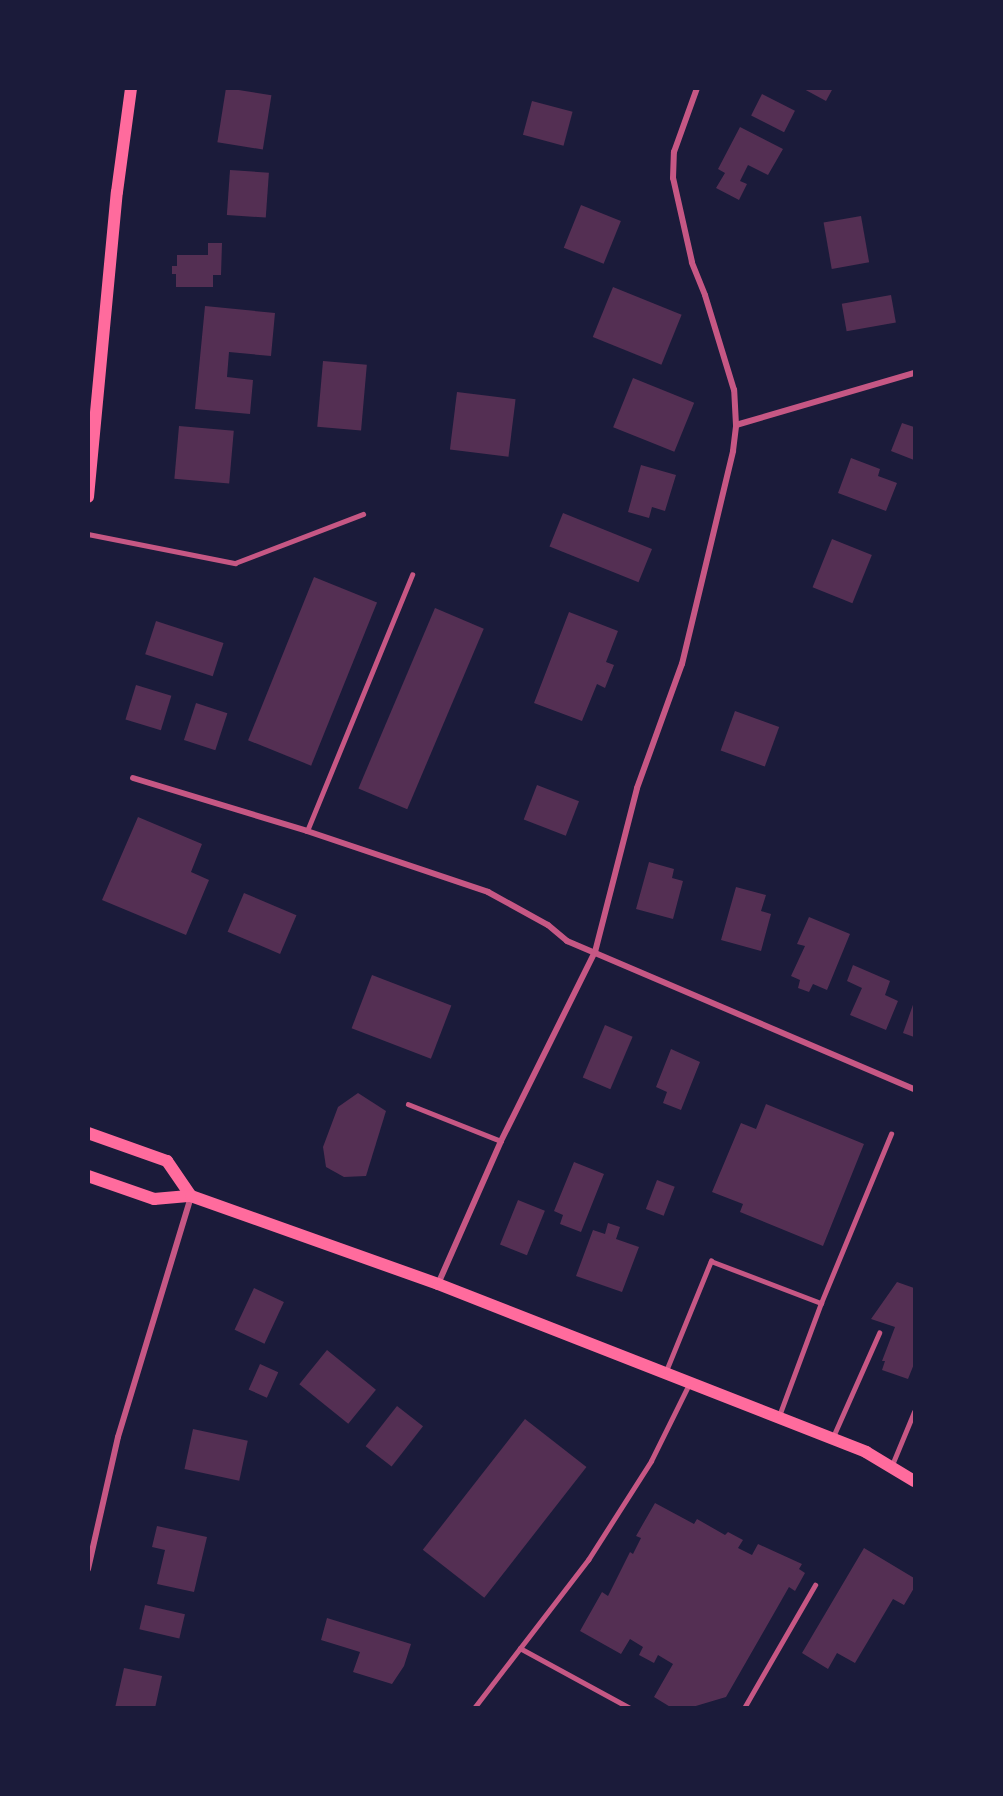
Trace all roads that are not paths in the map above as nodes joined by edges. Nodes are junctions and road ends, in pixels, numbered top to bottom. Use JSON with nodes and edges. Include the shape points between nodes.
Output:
{"nodes":[{"id":1,"x":130,"y":88,"type":"edge"},
{"id":2,"x":697,"y":88,"type":"edge"},
{"id":3,"x":915,"y":373,"type":"edge"},
{"id":4,"x":736,"y":425,"type":"junction"},
{"id":5,"x":88,"y":497,"type":"edge"},
{"id":6,"x":363,"y":514,"type":"dead end"},
{"id":7,"x":88,"y":534,"type":"edge"},
{"id":8,"x":412,"y":575,"type":"dead end"},
{"id":9,"x":133,"y":778,"type":"dead end"},
{"id":10,"x":307,"y":831,"type":"junction"},
{"id":11,"x":595,"y":952,"type":"junction"},
{"id":12,"x":915,"y":1089,"type":"edge"},
{"id":13,"x":408,"y":1104,"type":"dead end"},
{"id":14,"x":88,"y":1133,"type":"edge"},
{"id":15,"x":891,"y":1134,"type":"dead end"},
{"id":16,"x":501,"y":1141,"type":"junction"},
{"id":17,"x":88,"y":1176,"type":"edge"},
{"id":18,"x":191,"y":1196,"type":"junction"},
{"id":19,"x":438,"y":1284,"type":"junction"},
{"id":20,"x":821,"y":1303,"type":"junction"},
{"id":21,"x":879,"y":1333,"type":"dead end"},
{"id":22,"x":664,"y":1375,"type":"junction"},
{"id":23,"x":689,"y":1384,"type":"junction"},
{"id":24,"x":915,"y":1412,"type":"edge"},
{"id":25,"x":778,"y":1418,"type":"junction"},
{"id":26,"x":832,"y":1439,"type":"junction"},
{"id":27,"x":891,"y":1467,"type":"junction"},
{"id":28,"x":915,"y":1481,"type":"edge"},
{"id":29,"x":88,"y":1569,"type":"edge"},
{"id":30,"x":815,"y":1586,"type":"dead end"},
{"id":31,"x":520,"y":1648,"type":"junction"},
{"id":32,"x":474,"y":1707,"type":"edge"},
{"id":33,"x":630,"y":1707,"type":"edge"},
{"id":34,"x":744,"y":1707,"type":"edge"}],
"edges":[{"from":1,"to":5,"type":"main road"},
{"from":2,"to":4,"type":"street","via":[[676,143],[673,178],[692,262],[734,390]]},
{"from":3,"to":4,"type":"street"},
{"from":4,"to":11,"type":"street","via":[[681,664],[638,788]]},
{"from":6,"to":7,"type":"lane","via":[[235,563]]},
{"from":8,"to":10,"type":"lane"},
{"from":9,"to":10,"type":"street"},
{"from":10,"to":11,"type":"street","via":[[488,892],[548,925],[567,941]]},
{"from":11,"to":12,"type":"street"},
{"from":11,"to":16,"type":"street"},
{"from":13,"to":16,"type":"lane"},
{"from":14,"to":18,"type":"main road","via":[[167,1161]]},
{"from":15,"to":20,"type":"lane"},
{"from":16,"to":19,"type":"street"},
{"from":17,"to":18,"type":"main road","via":[[154,1199]]},
{"from":18,"to":19,"type":"main road"},
{"from":18,"to":29,"type":"street","via":[[118,1437]]},
{"from":19,"to":22,"type":"main road"},
{"from":20,"to":22,"type":"lane","via":[[711,1261]]},
{"from":20,"to":25,"type":"lane"},
{"from":21,"to":26,"type":"lane"},
{"from":22,"to":23,"type":"main road"},
{"from":23,"to":25,"type":"main road"},
{"from":23,"to":31,"type":"lane","via":[[651,1461],[588,1560]]},
{"from":24,"to":27,"type":"lane"},
{"from":25,"to":26,"type":"main road"},
{"from":26,"to":27,"type":"main road"},
{"from":27,"to":28,"type":"main road"},
{"from":30,"to":34,"type":"lane"},
{"from":31,"to":32,"type":"lane"},
{"from":31,"to":33,"type":"lane"}]}
